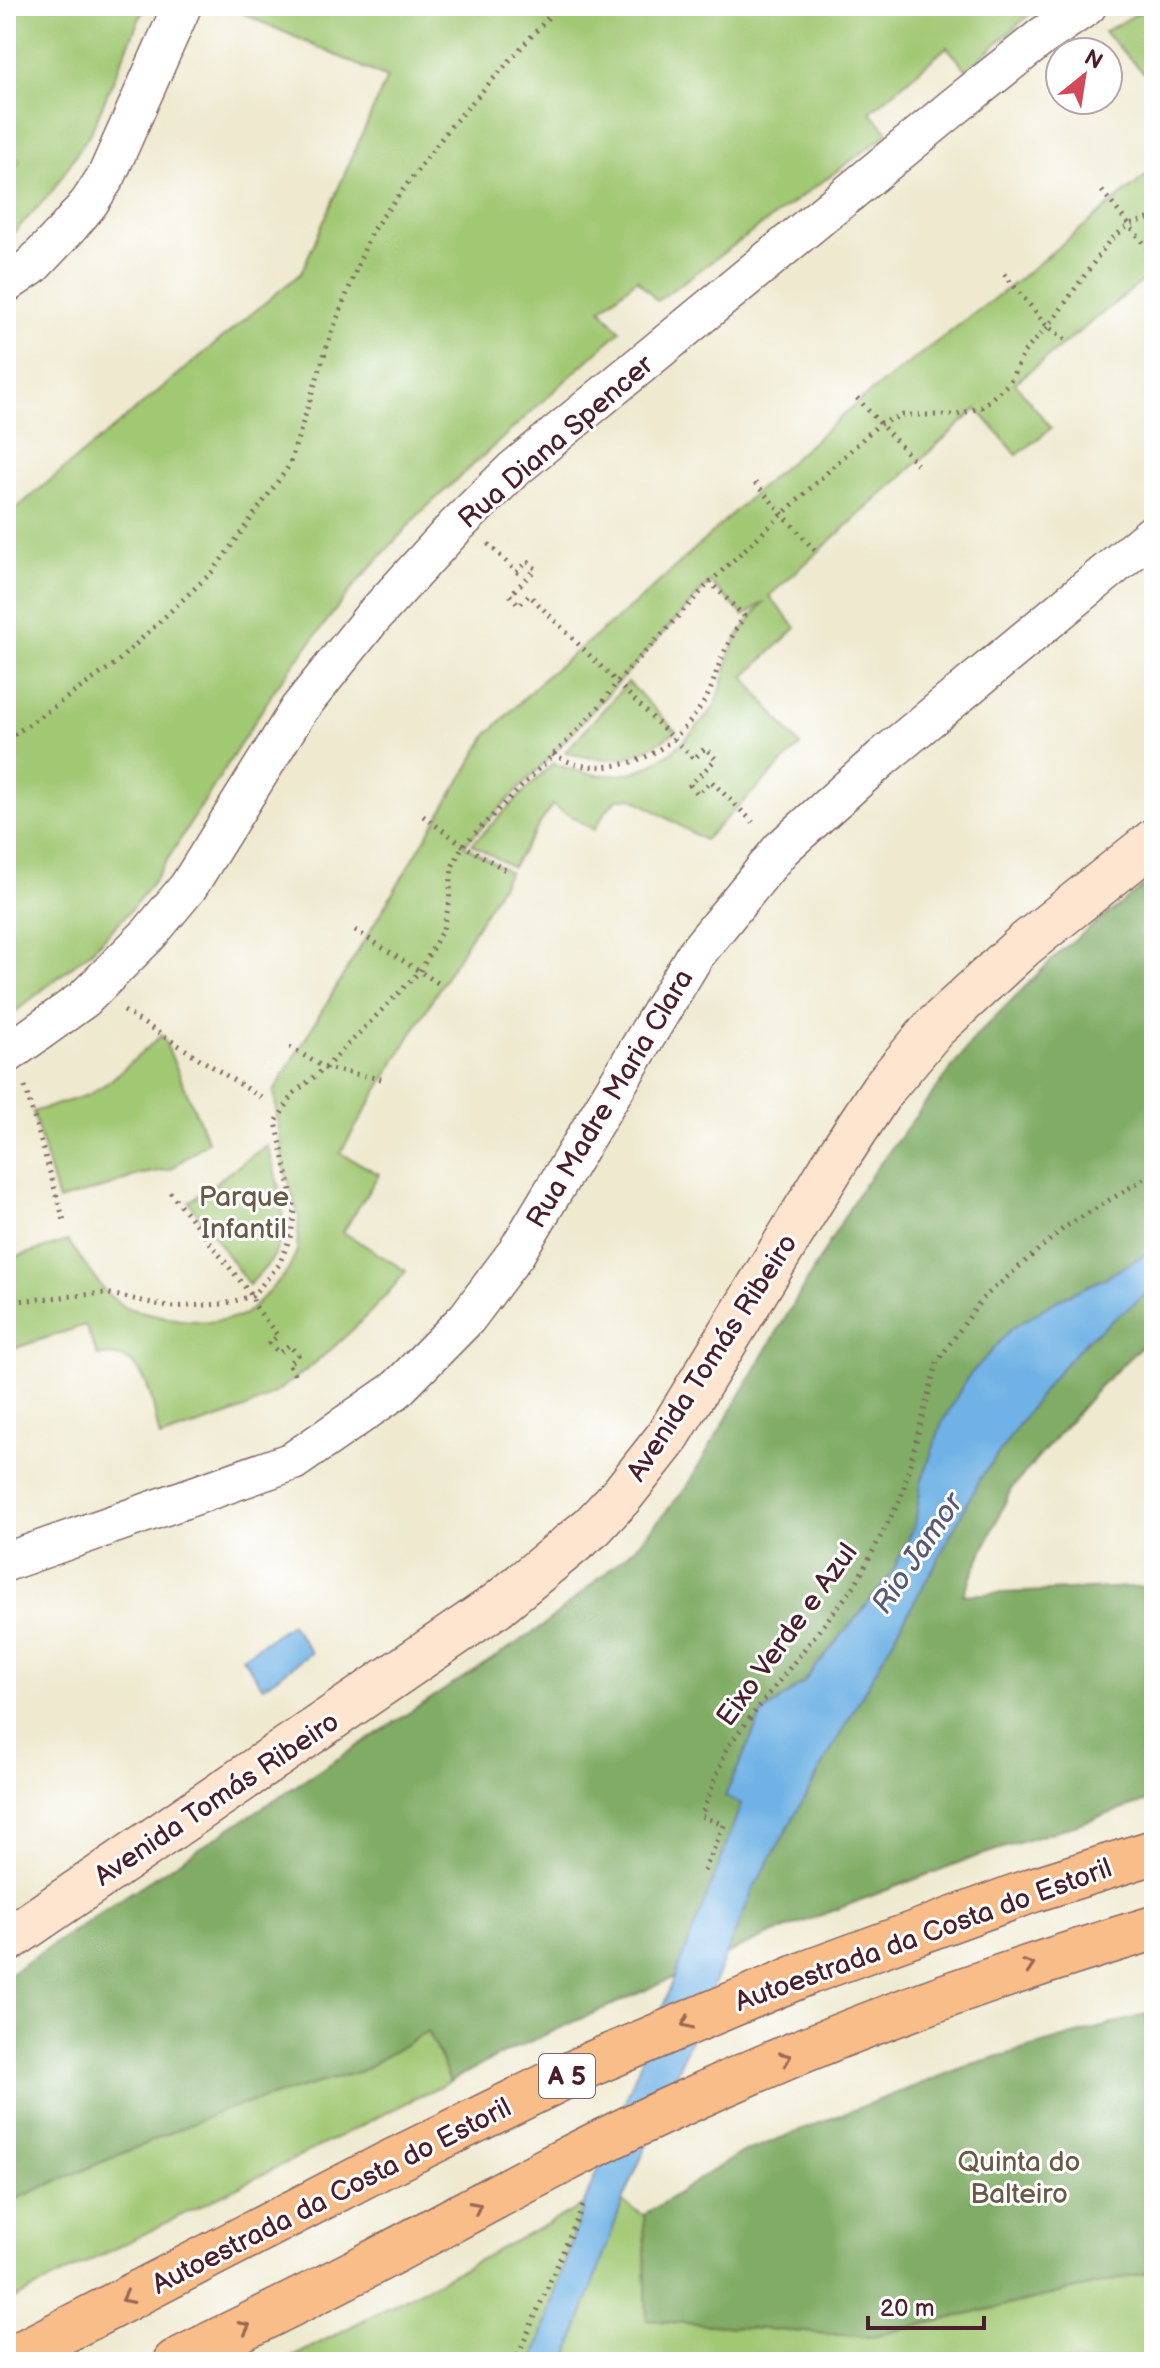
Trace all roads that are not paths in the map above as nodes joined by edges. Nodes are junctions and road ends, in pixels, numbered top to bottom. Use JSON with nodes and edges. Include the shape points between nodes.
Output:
{"nodes":[{"id":1,"x":182,"y":6,"type":"edge"},
{"id":2,"x":1087,"y":6,"type":"edge"},
{"id":3,"x":6,"y":284,"type":"edge"},
{"id":4,"x":1154,"y":533,"type":"edge"},
{"id":5,"x":1154,"y":841,"type":"edge"},
{"id":6,"x":15,"y":1068,"type":"edge"},
{"id":7,"x":6,"y":1562,"type":"edge"},
{"id":8,"x":1154,"y":1852,"type":"edge"},
{"id":9,"x":1154,"y":1928,"type":"edge"},
{"id":10,"x":6,"y":1941,"type":"edge"},
{"id":11,"x":6,"y":2361,"type":"edge"},
{"id":12,"x":175,"y":2362,"type":"edge"}],
"edges":[{"from":1,"to":3,"type":"street","via":[[107,175],[68,228],[32,266]]},
{"from":2,"to":6,"type":"street","name":"Rua Diana Spencer","via":[[955,106],[513,470],[456,526],[299,709],[188,887],[149,934]]},
{"from":4,"to":7,"type":"street","name":"Rua Madre Maria Clara","via":[[882,758],[781,849],[695,955],[516,1253],[467,1318],[396,1390],[293,1461]]},
{"from":5,"to":10,"type":"street","name":"Avenida Tomás Ribeiro","via":[[1013,955],[934,1028],[882,1090],[666,1439],[593,1526],[497,1605]]},
{"from":8,"to":11,"type":"highway","name":"Autoestrada da Costa do Estoril","number":"A 5","one_way":true,"via":[[809,1972],[591,2064]]},
{"from":12,"to":9,"type":"highway","one_way":true,"via":[[682,2103],[862,2025],[1026,1966]]}]}
